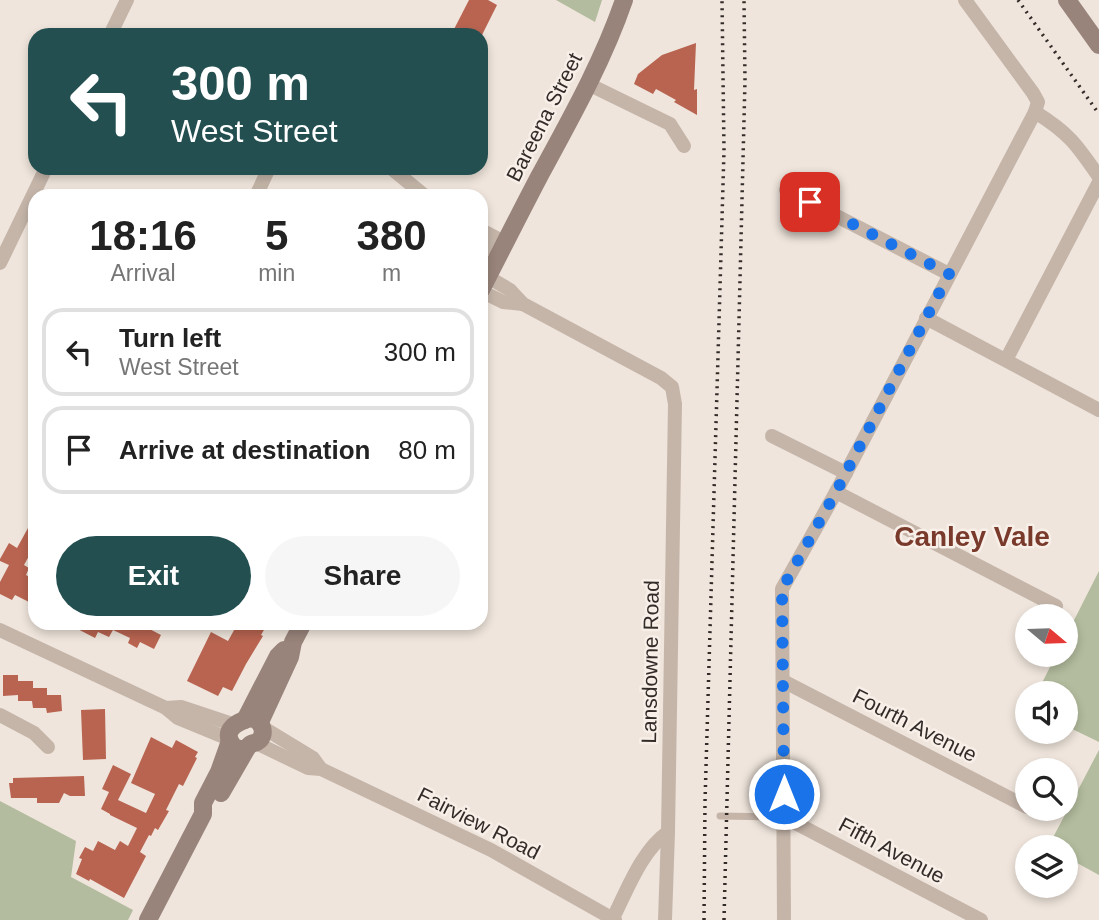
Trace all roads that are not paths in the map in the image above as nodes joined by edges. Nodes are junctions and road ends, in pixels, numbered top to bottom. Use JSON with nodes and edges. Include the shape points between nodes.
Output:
{"nodes":[{"id":1,"x":127,"y":0,"type":"edge"},
{"id":2,"x":624,"y":0,"type":"edge"},
{"id":3,"x":630,"y":0,"type":"edge"},
{"id":4,"x":965,"y":0,"type":"edge"},
{"id":5,"x":1068,"y":0,"type":"edge"},
{"id":6,"x":113,"y":28,"type":"edge"},
{"id":7,"x":611,"y":34,"type":"junction"},
{"id":8,"x":1099,"y":45,"type":"edge"},
{"id":9,"x":588,"y":84,"type":"junction"},
{"id":10,"x":1035,"y":112,"type":"junction"},
{"id":11,"x":684,"y":146,"type":"dead end"},
{"id":12,"x":400,"y":175,"type":"edge"},
{"id":13,"x":1099,"y":180,"type":"edge"},
{"id":14,"x":416,"y":189,"type":"edge"},
{"id":15,"x":786,"y":190,"type":"dead end"},
{"id":16,"x":28,"y":205,"type":"edge"},
{"id":17,"x":488,"y":236,"type":"edge"},
{"id":18,"x":488,"y":245,"type":"edge"},
{"id":19,"x":502,"y":248,"type":"junction"},
{"id":20,"x":0,"y":263,"type":"edge"},
{"id":21,"x":949,"y":274,"type":"junction"},
{"id":22,"x":488,"y":276,"type":"edge"},
{"id":23,"x":488,"y":287,"type":"edge"},
{"id":24,"x":926,"y":318,"type":"junction"},
{"id":25,"x":1006,"y":360,"type":"junction"},
{"id":26,"x":1099,"y":410,"type":"edge"},
{"id":27,"x":772,"y":436,"type":"dead end"},
{"id":28,"x":846,"y":473,"type":"junction"},
{"id":29,"x":836,"y":492,"type":"junction"},
{"id":30,"x":1052,"y":604,"type":"edge"},
{"id":31,"x":0,"y":630,"type":"edge"},
{"id":32,"x":299,"y":630,"type":"edge"},
{"id":33,"x":783,"y":681,"type":"junction"},
{"id":34,"x":0,"y":715,"type":"edge"},
{"id":35,"x":245,"y":733,"type":"junction"},
{"id":36,"x":48,"y":747,"type":"dead end"},
{"id":37,"x":1015,"y":800,"type":"edge"},
{"id":38,"x":720,"y":816,"type":"dead end"},
{"id":39,"x":784,"y":817,"type":"junction"},
{"id":40,"x":668,"y":832,"type":"junction"},
{"id":41,"x":148,"y":920,"type":"edge"},
{"id":42,"x":613,"y":920,"type":"edge"},
{"id":43,"x":665,"y":920,"type":"edge"},
{"id":44,"x":784,"y":920,"type":"edge"},
{"id":45,"x":981,"y":920,"type":"edge"}],
"edges":[{"from":1,"to":6,"type":"street"},
{"from":2,"to":7,"type":"main road","name":"Bareena Street"},
{"from":3,"to":7,"type":"main road"},
{"from":4,"to":10,"type":"street","via":[[1033,93],[1038,102]]},
{"from":5,"to":8,"type":"main road"},
{"from":7,"to":9,"type":"main road","name":"Bareena Street"},
{"from":9,"to":11,"type":"street","via":[[670,124]]},
{"from":9,"to":19,"type":"main road","name":"Bareena Street"},
{"from":10,"to":13,"type":"street","via":[[1069,136]]},
{"from":10,"to":21,"type":"street"},
{"from":12,"to":14,"type":"street"},
{"from":13,"to":25,"type":"street"},
{"from":15,"to":21,"type":"street"},
{"from":16,"to":20,"type":"street"},
{"from":17,"to":19,"type":"street"},
{"from":18,"to":19,"type":"street"},
{"from":19,"to":22,"type":"main road","name":"Bareena Street"},
{"from":21,"to":24,"type":"street"},
{"from":23,"to":40,"type":"street","name":"Lansdowne Road","via":[[510,290],[523,304],[672,387]]},
{"from":24,"to":25,"type":"street"},
{"from":24,"to":28,"type":"street"},
{"from":25,"to":26,"type":"street"},
{"from":27,"to":28,"type":"street"},
{"from":28,"to":29,"type":"street"},
{"from":29,"to":30,"type":"street"},
{"from":29,"to":33,"type":"street","via":[[782,589]]},
{"from":31,"to":35,"type":"street","name":"Fairview Road","via":[[166,708],[178,718]]},
{"from":32,"to":35,"type":"main road","via":[[278,656]]},
{"from":33,"to":37,"type":"street","name":"Fourth Avenue"},
{"from":33,"to":39,"type":"street"},
{"from":34,"to":36,"type":"street","via":[[34,733]]},
{"from":35,"to":41,"type":"main road","via":[[215,805],[203,814]]},
{"from":35,"to":42,"type":"street","name":"Fairview Road","via":[[313,758],[321,769],[491,850]]},
{"from":38,"to":39,"type":"lane"},
{"from":39,"to":44,"type":"street"},
{"from":39,"to":45,"type":"street","name":"Fifth Avenue"},
{"from":40,"to":42,"type":"street","via":[[649,849]]},
{"from":40,"to":43,"type":"street","name":"Lansdowne Road"}]}
